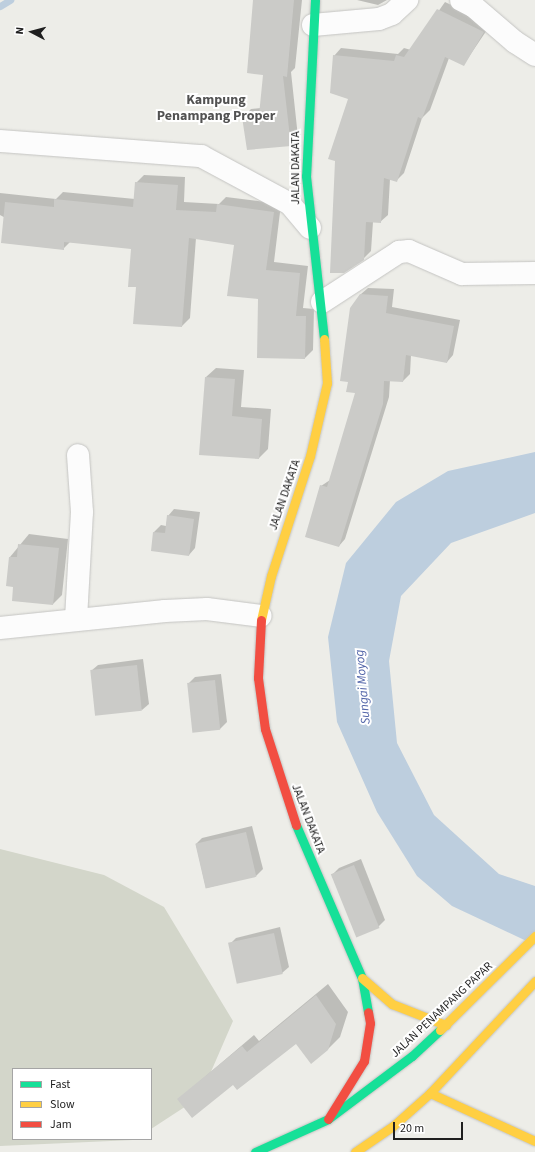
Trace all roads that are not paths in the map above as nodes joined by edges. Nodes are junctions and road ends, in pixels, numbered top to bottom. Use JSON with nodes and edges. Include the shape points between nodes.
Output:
{"nodes":[{"id":1,"x":315,"y":0,"type":"edge"},
{"id":2,"x":407,"y":0,"type":"edge"},
{"id":3,"x":471,"y":2,"type":"edge"},
{"id":4,"x":313,"y":25,"type":"junction"},
{"id":5,"x":535,"y":55,"type":"edge"},
{"id":6,"x":0,"y":140,"type":"edge"},
{"id":7,"x":310,"y":228,"type":"junction"},
{"id":8,"x":535,"y":273,"type":"edge"},
{"id":9,"x":322,"y":302,"type":"junction"},
{"id":10,"x":78,"y":455,"type":"dead end"},
{"id":11,"x":261,"y":616,"type":"junction"},
{"id":12,"x":76,"y":619,"type":"junction"},
{"id":13,"x":0,"y":628,"type":"edge"},
{"id":14,"x":535,"y":936,"type":"edge"},
{"id":15,"x":362,"y":978,"type":"junction"},
{"id":16,"x":535,"y":981,"type":"edge"},
{"id":17,"x":446,"y":1025,"type":"junction"},
{"id":18,"x":430,"y":1093,"type":"junction"},
{"id":19,"x":328,"y":1119,"type":"junction"},
{"id":20,"x":535,"y":1141,"type":"edge"},
{"id":21,"x":255,"y":1152,"type":"edge"},
{"id":22,"x":355,"y":1152,"type":"edge"}],
"edges":[{"from":1,"to":4,"type":"street","name":"JALAN DAKATA"},
{"from":2,"to":4,"type":"street","via":[[392,14],[379,19]]},
{"from":3,"to":5,"type":"street","via":[[515,42]]},
{"from":4,"to":7,"type":"street","name":"JALAN DAKATA","via":[[306,176]]},
{"from":6,"to":7,"type":"street","via":[[202,156],[290,204]]},
{"from":7,"to":9,"type":"street","name":"JALAN DAKATA"},
{"from":8,"to":9,"type":"street","via":[[462,274],[409,251],[399,252]]},
{"from":9,"to":11,"type":"street","name":"JALAN DAKATA","via":[[327,383],[323,406],[304,478],[271,576]]},
{"from":10,"to":12,"type":"street","via":[[82,512]]},
{"from":11,"to":12,"type":"street","via":[[207,610],[124,613]]},
{"from":11,"to":15,"type":"street","name":"JALAN DAKATA","via":[[258,678],[265,729],[290,812]]},
{"from":12,"to":13,"type":"street"},
{"from":14,"to":17,"type":"street","name":"JALAN PENAMPANG PAPAR"},
{"from":15,"to":17,"type":"street","name":"JALAN DAKATA","via":[[392,1004]]},
{"from":15,"to":19,"type":"street","name":"JALAN DAKATA","via":[[370,1023],[364,1061]]},
{"from":16,"to":18,"type":"street"},
{"from":17,"to":19,"type":"street","name":"JALAN PENAMPANG PAPAR","via":[[412,1056]]},
{"from":18,"to":20,"type":"street"},
{"from":18,"to":22,"type":"street","via":[[393,1126]]},
{"from":19,"to":21,"type":"street","name":"JALAN PENAMPANG PAPAR"}]}
